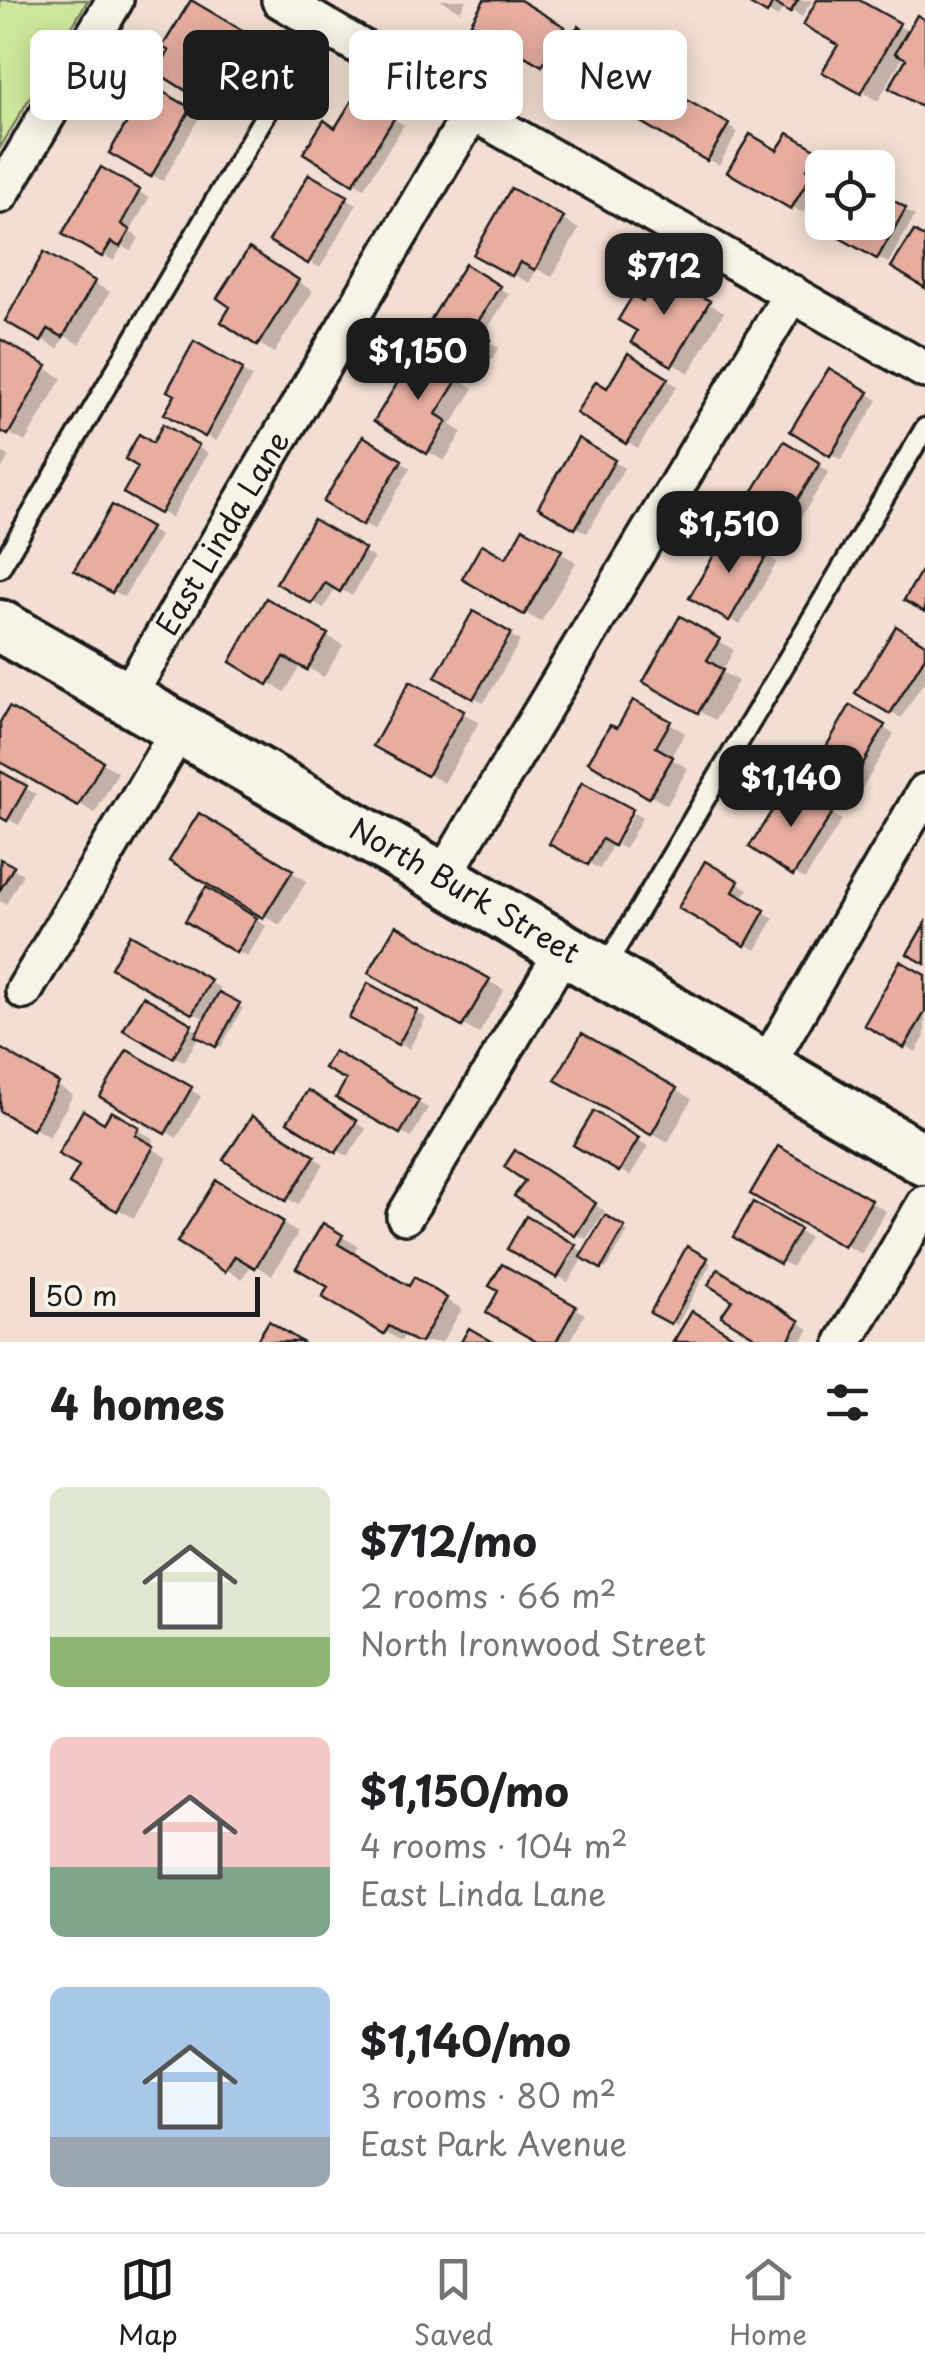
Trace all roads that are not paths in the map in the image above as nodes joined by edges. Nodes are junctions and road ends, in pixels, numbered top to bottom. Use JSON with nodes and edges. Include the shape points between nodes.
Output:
{"nodes":[{"id":1,"x":115,"y":0,"type":"edge"},
{"id":2,"x":280,"y":0,"type":"edge"},
{"id":3,"x":319,"y":23,"type":"junction"},
{"id":4,"x":349,"y":40,"type":"edge"},
{"id":5,"x":467,"y":120,"type":"edge"},
{"id":6,"x":486,"y":120,"type":"edge"},
{"id":7,"x":0,"y":195,"type":"edge"},
{"id":8,"x":792,"y":293,"type":"junction"},
{"id":9,"x":925,"y":370,"type":"edge"},
{"id":10,"x":925,"y":428,"type":"edge"},
{"id":11,"x":0,"y":568,"type":"edge"},
{"id":12,"x":0,"y":626,"type":"edge"},
{"id":13,"x":127,"y":697,"type":"junction"},
{"id":14,"x":180,"y":727,"type":"junction"},
{"id":15,"x":925,"y":792,"type":"edge"},
{"id":16,"x":442,"y":878,"type":"junction"},
{"id":17,"x":583,"y":961,"type":"junction"},
{"id":18,"x":24,"y":992,"type":"dead end"},
{"id":19,"x":765,"y":1068,"type":"junction"},
{"id":20,"x":925,"y":1160,"type":"edge"},
{"id":21,"x":925,"y":1204,"type":"edge"},
{"id":22,"x":405,"y":1216,"type":"dead end"},
{"id":23,"x":844,"y":1342,"type":"edge"}],
"edges":[{"from":1,"to":7,"type":"street"},
{"from":2,"to":3,"type":"street"},
{"from":3,"to":4,"type":"street"},
{"from":3,"to":11,"type":"lane"},
{"from":5,"to":13,"type":"street","name":"East Linda Lane"},
{"from":6,"to":8,"type":"street"},
{"from":8,"to":9,"type":"street"},
{"from":8,"to":16,"type":"street"},
{"from":10,"to":17,"type":"lane"},
{"from":12,"to":13,"type":"street","name":"North Burk Street"},
{"from":13,"to":14,"type":"street","name":"North Burk Street"},
{"from":14,"to":16,"type":"street","name":"North Burk Street"},
{"from":14,"to":18,"type":"street"},
{"from":15,"to":19,"type":"street"},
{"from":16,"to":17,"type":"street","name":"North Burk Street"},
{"from":17,"to":19,"type":"street","name":"North Burk Street"},
{"from":17,"to":22,"type":"street"},
{"from":19,"to":20,"type":"street","name":"North Burk Street"},
{"from":21,"to":23,"type":"street"}]}
